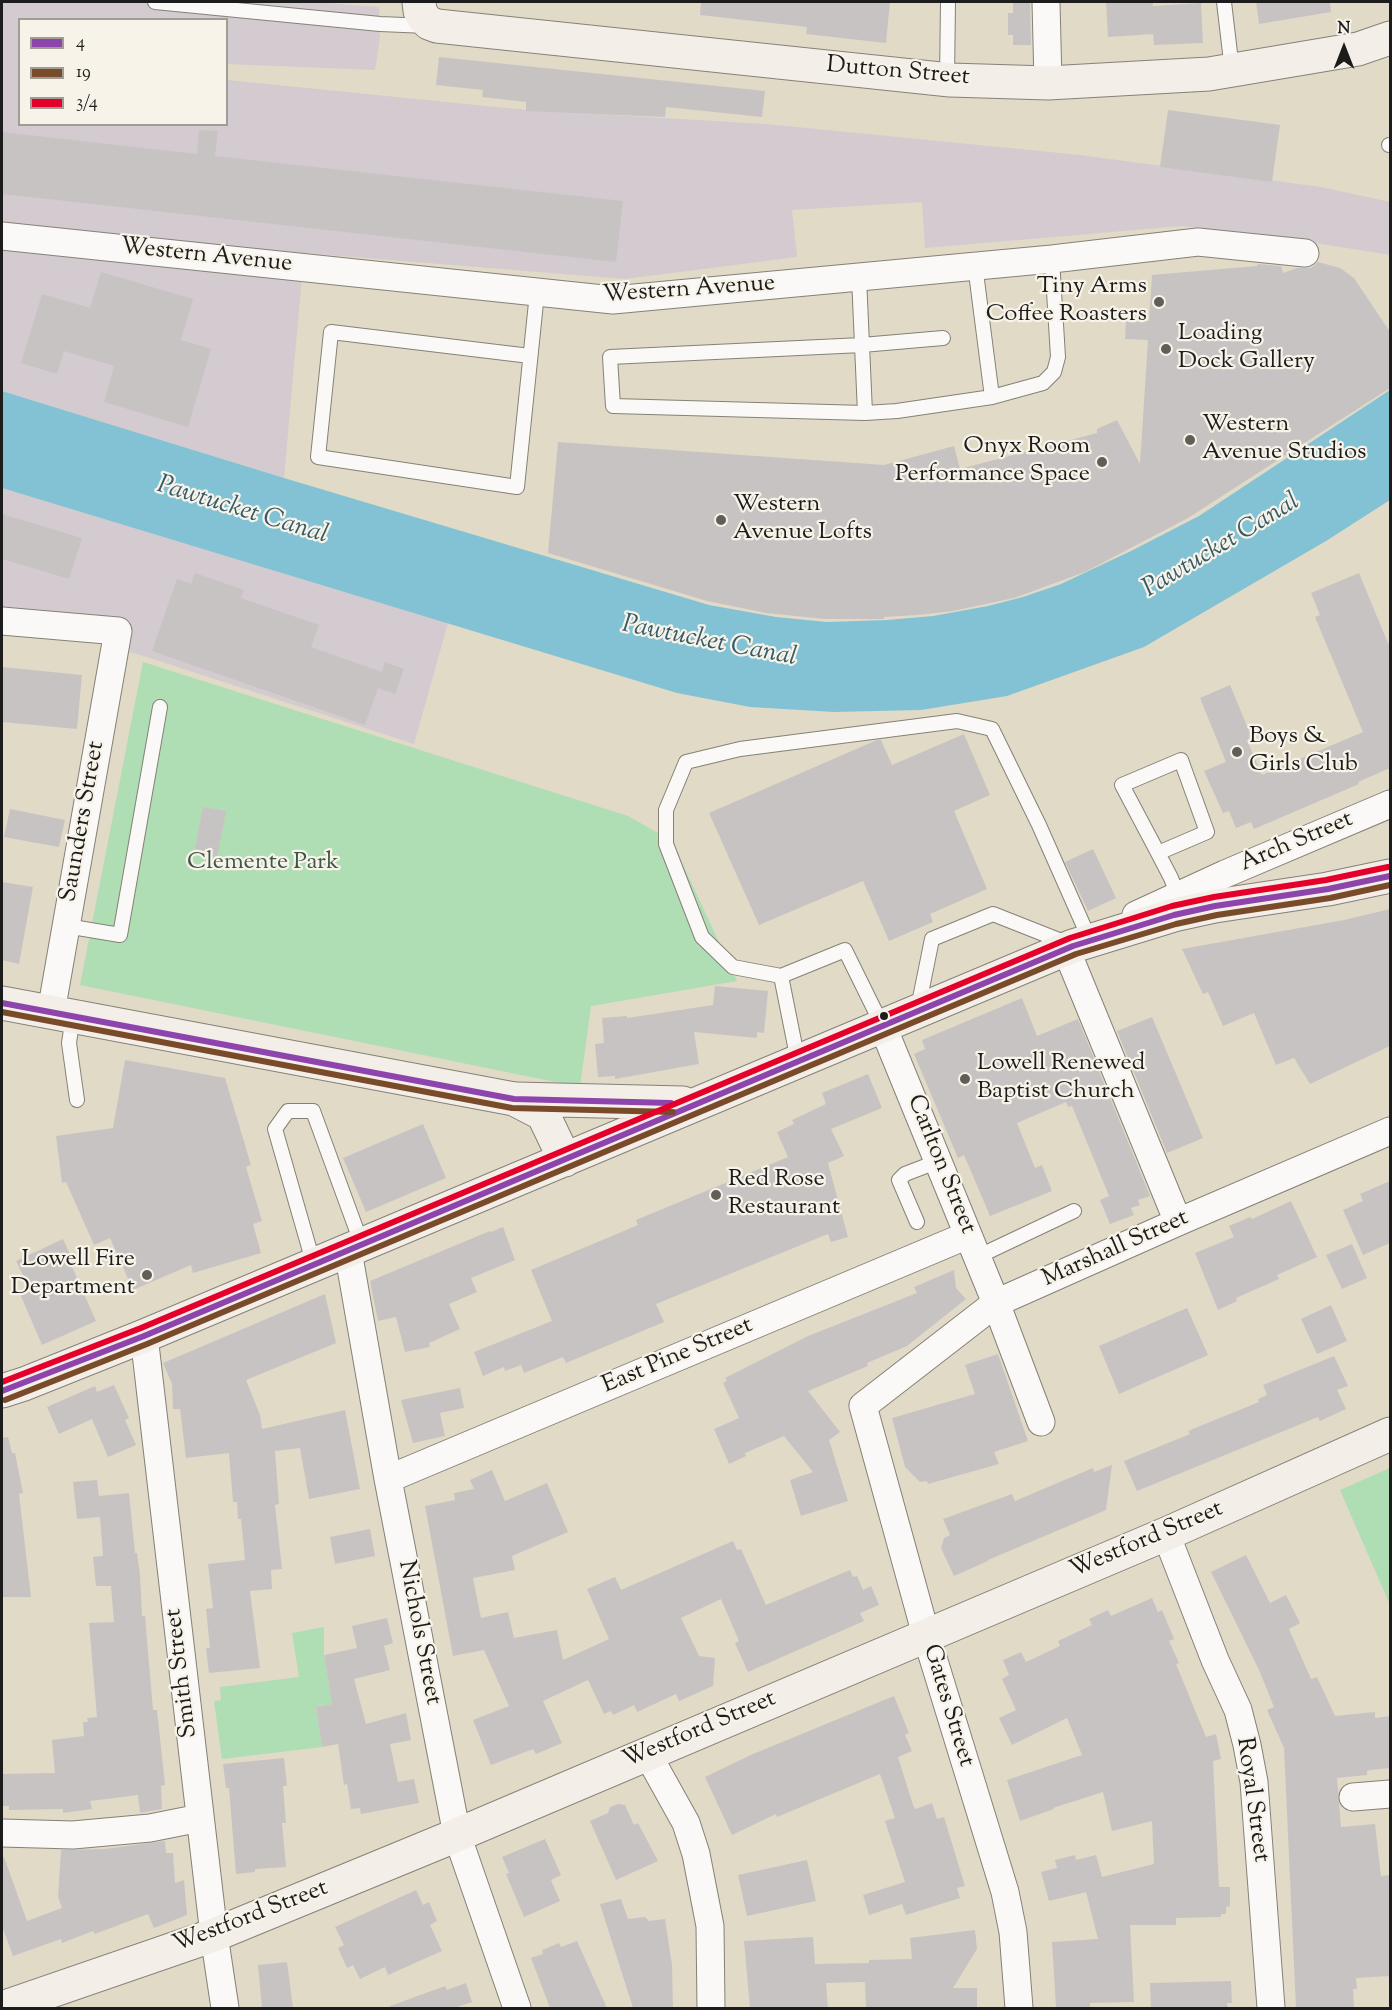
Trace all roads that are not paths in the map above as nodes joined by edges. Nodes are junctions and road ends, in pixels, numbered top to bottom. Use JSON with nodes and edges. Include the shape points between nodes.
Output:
{"nodes":[{"id":1,"x":155,"y":2,"type":"edge"},
{"id":2,"x":948,"y":2,"type":"edge"},
{"id":3,"x":1046,"y":2,"type":"edge"},
{"id":4,"x":1224,"y":2,"type":"edge"},
{"id":5,"x":428,"y":14,"type":"edge"},
{"id":6,"x":1390,"y":38,"type":"edge"},
{"id":7,"x":1232,"y":70,"type":"junction"},
{"id":8,"x":947,"y":80,"type":"junction"},
{"id":9,"x":1048,"y":83,"type":"junction"},
{"id":10,"x":2,"y":236,"type":"edge"},
{"id":11,"x":1305,"y":253,"type":"dead end"},
{"id":12,"x":1052,"y":259,"type":"junction"},
{"id":13,"x":975,"y":265,"type":"junction"},
{"id":14,"x":859,"y":278,"type":"junction"},
{"id":15,"x":537,"y":293,"type":"junction"},
{"id":16,"x":943,"y":338,"type":"dead end"},
{"id":17,"x":862,"y":345,"type":"junction"},
{"id":18,"x":530,"y":356,"type":"junction"},
{"id":19,"x":992,"y":397,"type":"junction"},
{"id":20,"x":865,"y":413,"type":"junction"},
{"id":21,"x":2,"y":621,"type":"edge"},
{"id":22,"x":160,"y":707,"type":"dead end"},
{"id":23,"x":1390,"y":804,"type":"edge"},
{"id":24,"x":1158,"y":854,"type":"junction"},
{"id":25,"x":1390,"y":876,"type":"edge"},
{"id":26,"x":1178,"y":896,"type":"junction"},
{"id":27,"x":66,"y":926,"type":"junction"},
{"id":28,"x":1076,"y":944,"type":"junction"},
{"id":29,"x":782,"y":976,"type":"junction"},
{"id":30,"x":2,"y":1003,"type":"edge"},
{"id":31,"x":918,"y":1012,"type":"junction"},
{"id":32,"x":62,"y":1014,"type":"junction"},
{"id":33,"x":883,"y":1027,"type":"junction"},
{"id":34,"x":798,"y":1062,"type":"junction"},
{"id":35,"x":514,"y":1099,"type":"junction"},
{"id":36,"x":77,"y":1101,"type":"dead end"},
{"id":37,"x":700,"y":1103,"type":"junction"},
{"id":38,"x":1390,"y":1131,"type":"edge"},
{"id":39,"x":565,"y":1160,"type":"junction"},
{"id":40,"x":939,"y":1161,"type":"junction"},
{"id":41,"x":1074,"y":1211,"type":"dead end"},
{"id":42,"x":916,"y":1222,"type":"dead end"},
{"id":43,"x":1178,"y":1222,"type":"junction"},
{"id":44,"x":973,"y":1246,"type":"junction"},
{"id":45,"x":355,"y":1248,"type":"junction"},
{"id":46,"x":314,"y":1265,"type":"junction"},
{"id":47,"x":996,"y":1303,"type":"junction"},
{"id":48,"x":144,"y":1336,"type":"junction"},
{"id":49,"x":2,"y":1390,"type":"edge"},
{"id":50,"x":864,"y":1406,"type":"joint"},
{"id":51,"x":1041,"y":1422,"type":"dead end"},
{"id":52,"x":1390,"y":1434,"type":"edge"},
{"id":53,"x":388,"y":1479,"type":"junction"},
{"id":54,"x":1166,"y":1534,"type":"junction"},
{"id":55,"x":926,"y":1635,"type":"junction"},
{"id":56,"x":647,"y":1753,"type":"junction"},
{"id":57,"x":1390,"y":1794,"type":"edge"},
{"id":58,"x":1353,"y":1797,"type":"dead end"},
{"id":59,"x":200,"y":1818,"type":"junction"},
{"id":60,"x":2,"y":1833,"type":"edge"},
{"id":61,"x":457,"y":1835,"type":"junction"},
{"id":62,"x":214,"y":1935,"type":"junction"},
{"id":63,"x":2,"y":2008,"type":"edge"},
{"id":64,"x":225,"y":2008,"type":"edge"},
{"id":65,"x":517,"y":2008,"type":"edge"},
{"id":66,"x":711,"y":2008,"type":"edge"},
{"id":67,"x":1019,"y":2008,"type":"edge"},
{"id":68,"x":1271,"y":2008,"type":"edge"}],
"edges":[{"from":1,"to":5,"type":"lane","via":[[380,24]]},
{"from":2,"to":8,"type":"lane"},
{"from":3,"to":9,"type":"street"},
{"from":4,"to":7,"type":"lane"},
{"from":5,"to":8,"type":"main road","name":"Dutton Street"},
{"from":6,"to":7,"type":"main road","name":"Dutton Street","via":[[1358,49]]},
{"from":7,"to":9,"type":"main road","name":"Dutton Street"},
{"from":8,"to":9,"type":"main road","name":"Dutton Street"},
{"from":10,"to":15,"type":"street","name":"Western Avenue"},
{"from":11,"to":12,"type":"street","name":"Western Avenue","via":[[1198,242]]},
{"from":12,"to":13,"type":"street","name":"Western Avenue"},
{"from":12,"to":19,"type":"lane","via":[[1059,357],[1054,372],[1043,383]]},
{"from":13,"to":14,"type":"street","name":"Western Avenue"},
{"from":13,"to":19,"type":"lane"},
{"from":14,"to":15,"type":"street","name":"Western Avenue","via":[[613,300]]},
{"from":14,"to":17,"type":"lane"},
{"from":15,"to":18,"type":"lane"},
{"from":16,"to":17,"type":"lane"},
{"from":17,"to":20,"type":"lane"},
{"from":17,"to":20,"type":"lane","via":[[610,357],[613,406]]},
{"from":18,"to":18,"type":"lane","via":[[331,332],[318,457],[517,487]]},
{"from":19,"to":20,"type":"lane"},
{"from":21,"to":27,"type":"street","name":"Saunders Street","via":[[118,631]]},
{"from":22,"to":27,"type":"lane","via":[[120,935]]},
{"from":23,"to":26,"type":"street","name":"Arch Street"},
{"from":24,"to":24,"type":"lane","via":[[1122,785],[1180,760],[1207,832]]},
{"from":24,"to":26,"type":"lane"},
{"from":25,"to":28,"type":"main road","via":[[1174,915]]},
{"from":26,"to":28,"type":"street","name":"Arch Street"},
{"from":27,"to":32,"type":"street","name":"Saunders Street"},
{"from":28,"to":29,"type":"lane","via":[[1039,825],[993,729],[957,721],[740,749],[686,762],[666,810],[666,844],[702,937],[733,967]]},
{"from":28,"to":31,"type":"main road"},
{"from":28,"to":31,"type":"lane","via":[[993,914],[932,939]]},
{"from":28,"to":43,"type":"street"},
{"from":29,"to":33,"type":"lane","via":[[845,950]]},
{"from":29,"to":34,"type":"lane"},
{"from":30,"to":32,"type":"main road"},
{"from":31,"to":33,"type":"main road"},
{"from":32,"to":35,"type":"main road"},
{"from":32,"to":36,"type":"lane"},
{"from":33,"to":34,"type":"main road"},
{"from":33,"to":40,"type":"street","name":"Carlton Street"},
{"from":34,"to":37,"type":"main road"},
{"from":35,"to":37,"type":"main road"},
{"from":35,"to":39,"type":"main road","via":[[543,1114]]},
{"from":37,"to":39,"type":"main road"},
{"from":38,"to":43,"type":"street","name":"Marshall Street"},
{"from":39,"to":45,"type":"main road"},
{"from":40,"to":42,"type":"lane","via":[[899,1180]]},
{"from":40,"to":44,"type":"street","name":"Carlton Street"},
{"from":41,"to":44,"type":"lane"},
{"from":43,"to":47,"type":"street","name":"Marshall Street"},
{"from":44,"to":47,"type":"street","name":"Carlton Street"},
{"from":44,"to":53,"type":"street","name":"East Pine Street"},
{"from":45,"to":46,"type":"main road"},
{"from":45,"to":46,"type":"lane","via":[[313,1111],[288,1111],[275,1130]]},
{"from":45,"to":53,"type":"street","name":"Nichols Street"},
{"from":46,"to":48,"type":"main road"},
{"from":47,"to":50,"type":"street","name":"Marshall Street"},
{"from":47,"to":51,"type":"street","name":"Carlton Street"},
{"from":48,"to":49,"type":"main road"},
{"from":48,"to":59,"type":"street","name":"Smith Street"},
{"from":50,"to":55,"type":"street","name":"Gates Street"},
{"from":52,"to":54,"type":"main road","name":"Westford Street"},
{"from":53,"to":61,"type":"street","name":"Nichols Street"},
{"from":54,"to":55,"type":"main road","name":"Westford Street"},
{"from":54,"to":68,"type":"street","name":"Royal Street","via":[[1238,1710],[1247,1745],[1254,1782]]},
{"from":55,"to":56,"type":"main road","name":"Westford Street"},
{"from":55,"to":67,"type":"street","name":"Gates Street","via":[[1005,1892],[1013,1932]]},
{"from":56,"to":61,"type":"main road","name":"Westford Street"},
{"from":56,"to":66,"type":"street","via":[[686,1823],[696,1854],[710,1926]]},
{"from":57,"to":58,"type":"street"},
{"from":59,"to":60,"type":"street","via":[[150,1828],[74,1835]]},
{"from":59,"to":62,"type":"street","name":"Smith Street"},
{"from":61,"to":62,"type":"main road","name":"Westford Street"},
{"from":61,"to":65,"type":"street","name":"Nichols Street"},
{"from":62,"to":63,"type":"main road","name":"Westford Street"},
{"from":62,"to":64,"type":"street","name":"Smith Street"}]}
